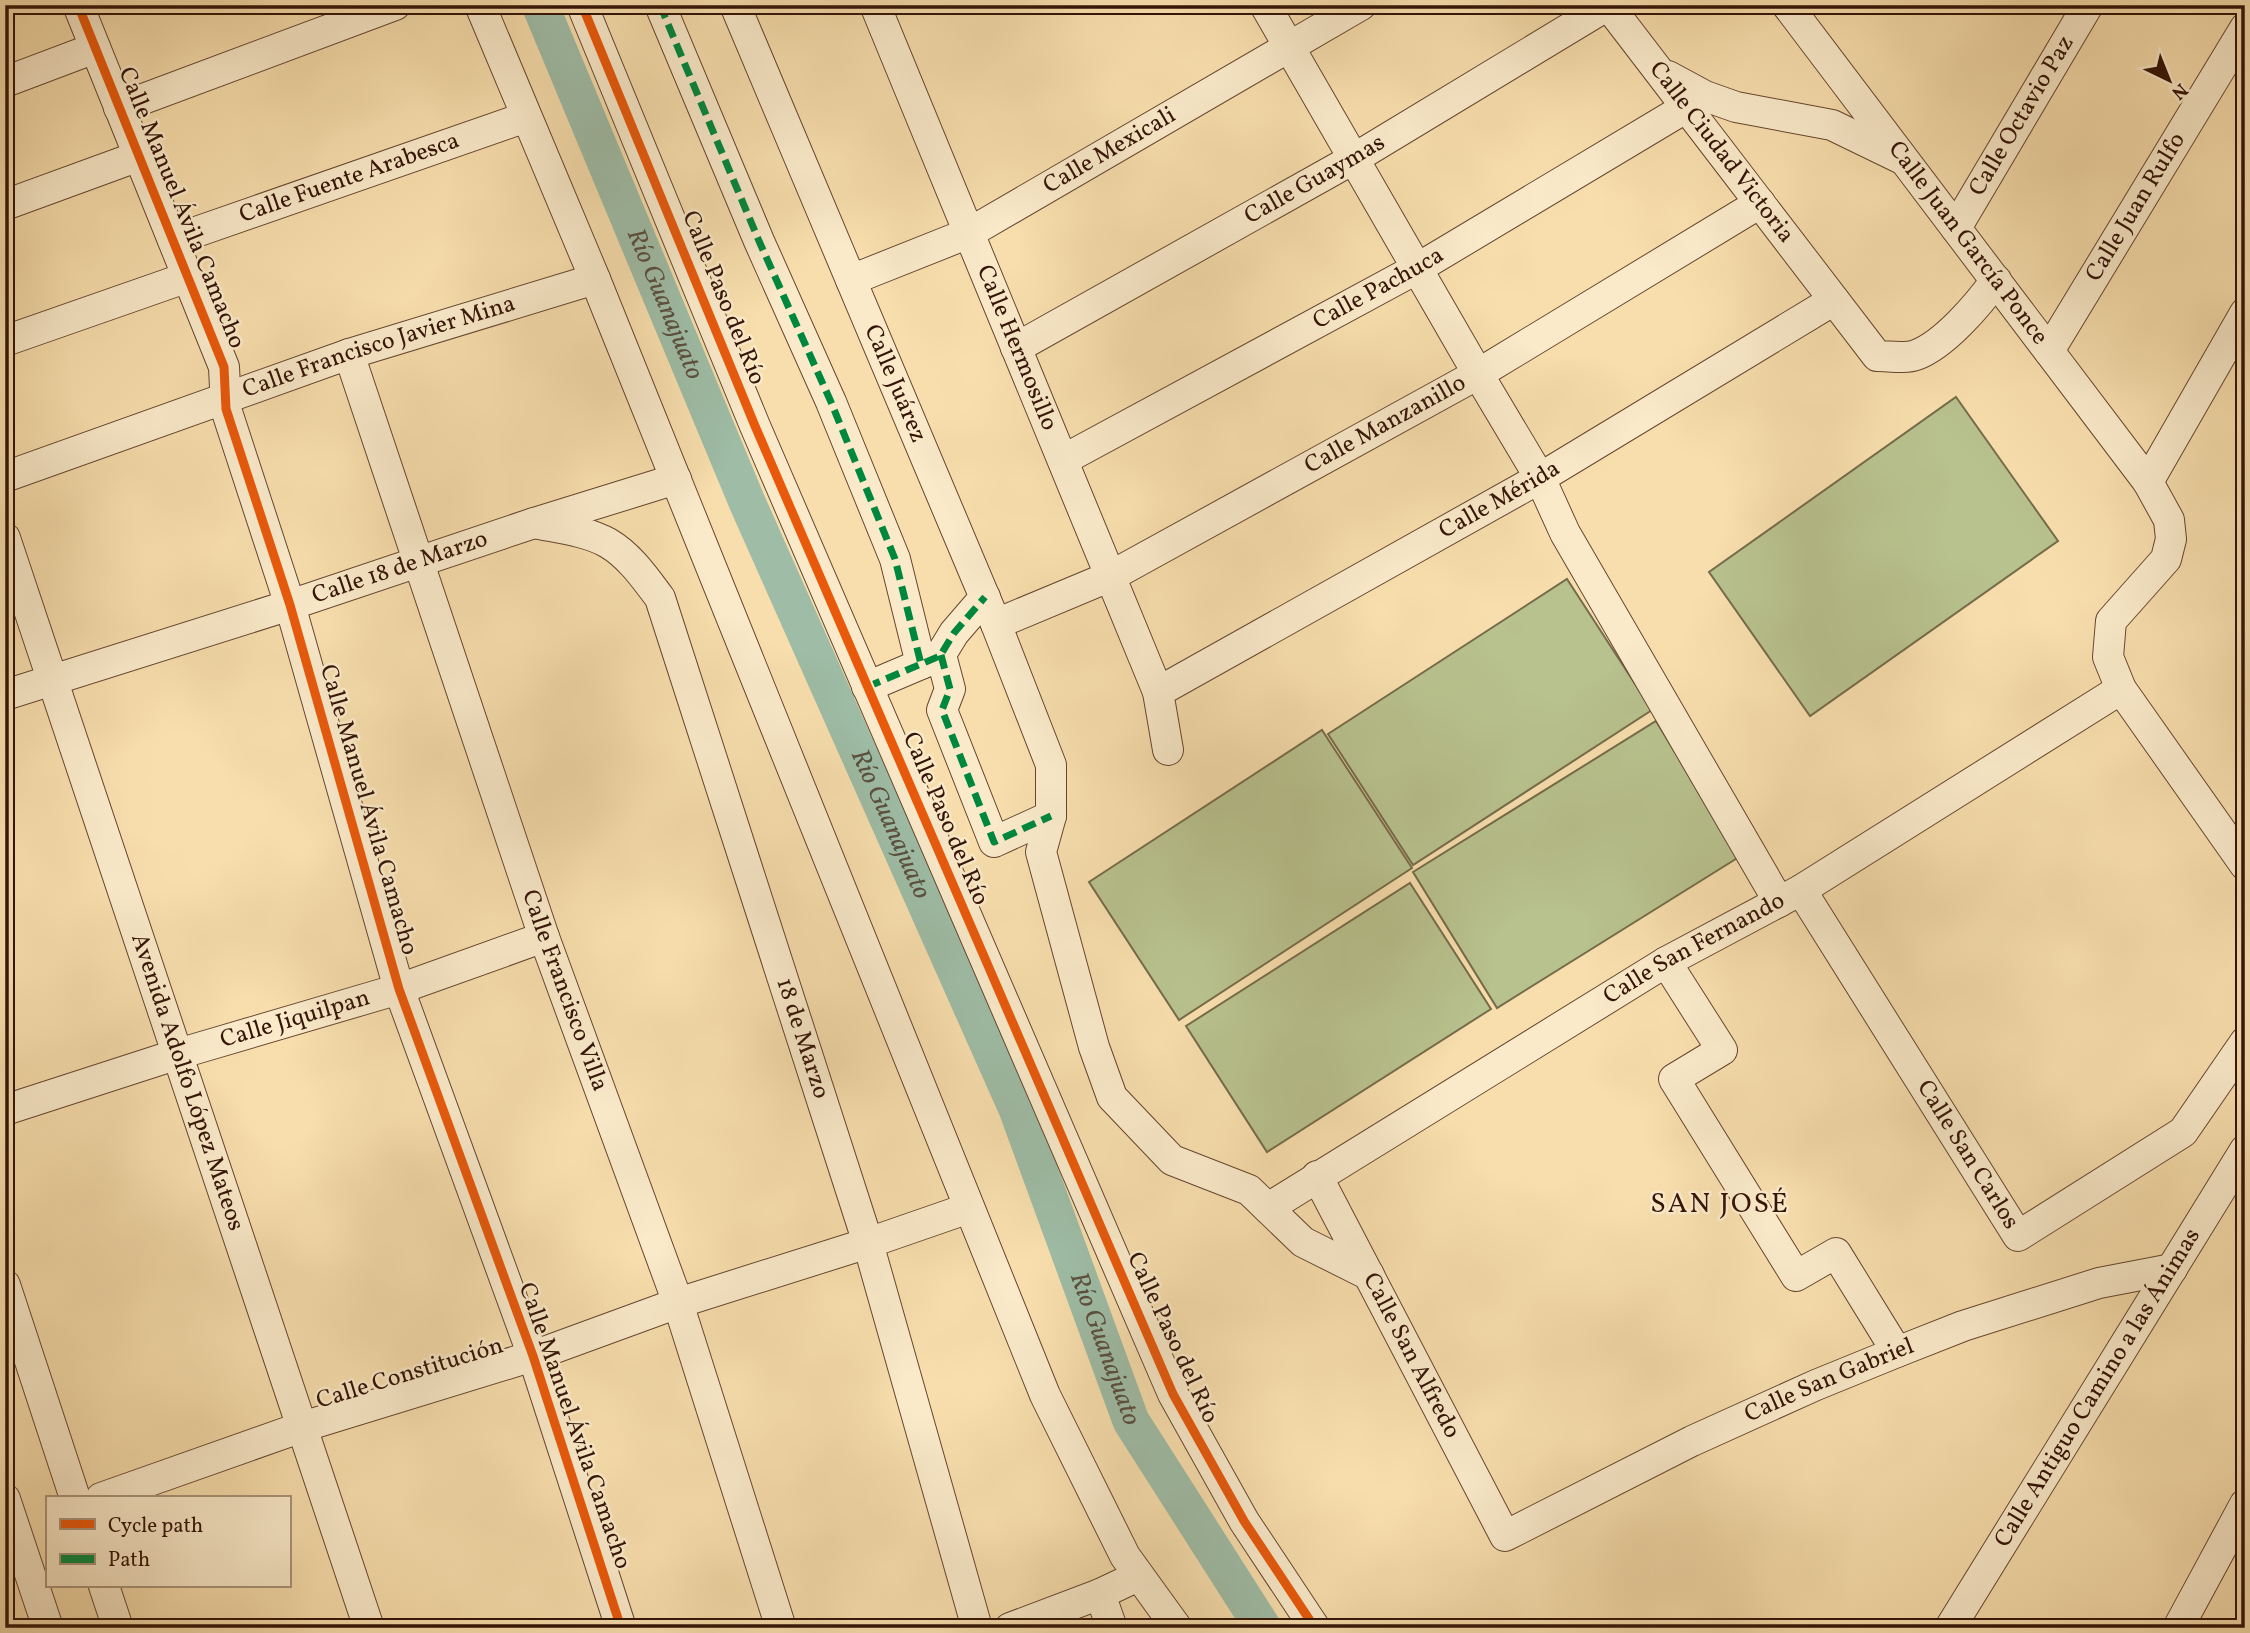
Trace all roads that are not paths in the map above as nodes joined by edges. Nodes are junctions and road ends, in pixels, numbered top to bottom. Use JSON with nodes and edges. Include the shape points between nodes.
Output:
{"nodes":[{"id":1,"x":78,"y":5,"type":"edge"},
{"id":2,"x":395,"y":5,"type":"edge"},
{"id":3,"x":480,"y":5,"type":"edge"},
{"id":4,"x":582,"y":5,"type":"edge"},
{"id":5,"x":660,"y":5,"type":"edge"},
{"id":6,"x":734,"y":5,"type":"edge"},
{"id":7,"x":875,"y":5,"type":"edge"},
{"id":8,"x":1265,"y":5,"type":"edge"},
{"id":9,"x":1361,"y":5,"type":"edge"},
{"id":10,"x":1608,"y":5,"type":"edge"},
{"id":11,"x":1787,"y":5,"type":"edge"},
{"id":12,"x":2088,"y":5,"type":"edge"},
{"id":13,"x":2245,"y":27,"type":"edge"},
{"id":14,"x":95,"y":48,"type":"junction"},
{"id":15,"x":1289,"y":48,"type":"junction"},
{"id":16,"x":1655,"y":69,"type":"junction"},
{"id":17,"x":5,"y":82,"type":"edge"},
{"id":18,"x":1687,"y":107,"type":"junction"},
{"id":19,"x":119,"y":108,"type":"junction"},
{"id":20,"x":526,"y":117,"type":"junction"},
{"id":21,"x":139,"y":156,"type":"junction"},
{"id":22,"x":1355,"y":158,"type":"junction"},
{"id":23,"x":1906,"y":161,"type":"junction"},
{"id":24,"x":1760,"y":203,"type":"junction"},
{"id":25,"x":5,"y":205,"type":"edge"},
{"id":26,"x":1956,"y":228,"type":"junction"},
{"id":27,"x":969,"y":233,"type":"junction"},
{"id":28,"x":173,"y":240,"type":"junction"},
{"id":29,"x":1418,"y":268,"type":"junction"},
{"id":30,"x":188,"y":276,"type":"junction"},
{"id":31,"x":595,"y":279,"type":"junction"},
{"id":32,"x":851,"y":280,"type":"junction"},
{"id":33,"x":1996,"y":280,"type":"junction"},
{"id":34,"x":1834,"y":300,"type":"junction"},
{"id":35,"x":2245,"y":313,"type":"edge"},
{"id":36,"x":5,"y":341,"type":"edge"},
{"id":37,"x":2237,"y":343,"type":"edge"},
{"id":38,"x":1016,"y":348,"type":"junction"},
{"id":39,"x":2049,"y":351,"type":"junction"},
{"id":40,"x":349,"y":355,"type":"junction"},
{"id":41,"x":1478,"y":374,"type":"junction"},
{"id":42,"x":226,"y":399,"type":"junction"},
{"id":43,"x":1063,"y":460,"type":"junction"},
{"id":44,"x":5,"y":477,"type":"edge"},
{"id":45,"x":1540,"y":478,"type":"junction"},
{"id":46,"x":676,"y":479,"type":"junction"},
{"id":47,"x":2148,"y":482,"type":"junction"},
{"id":48,"x":534,"y":523,"type":"junction"},
{"id":49,"x":5,"y":538,"type":"edge"},
{"id":50,"x":418,"y":561,"type":"junction"},
{"id":51,"x":1111,"y":576,"type":"junction"},
{"id":52,"x":289,"y":605,"type":"junction"},
{"id":53,"x":990,"y":610,"type":"junction"},
{"id":54,"x":931,"y":660,"type":"junction"},
{"id":55,"x":52,"y":680,"type":"junction"},
{"id":56,"x":867,"y":687,"type":"junction"},
{"id":57,"x":2121,"y":690,"type":"junction"},
{"id":58,"x":1158,"y":692,"type":"junction"},
{"id":59,"x":5,"y":695,"type":"edge"},
{"id":60,"x":1168,"y":750,"type":"dead end"},
{"id":61,"x":1051,"y":816,"type":"junction"},
{"id":62,"x":2245,"y":865,"type":"edge"},
{"id":63,"x":1790,"y":896,"type":"junction"},
{"id":64,"x":544,"y":937,"type":"junction"},
{"id":65,"x":1666,"y":962,"type":"junction"},
{"id":66,"x":398,"y":989,"type":"junction"},
{"id":67,"x":2245,"y":1042,"type":"edge"},
{"id":68,"x":178,"y":1054,"type":"junction"},
{"id":69,"x":5,"y":1110,"type":"edge"},
{"id":70,"x":2245,"y":1150,"type":"edge"},
{"id":71,"x":1317,"y":1176,"type":"junction"},
{"id":72,"x":969,"y":1208,"type":"junction"},
{"id":73,"x":1268,"y":1208,"type":"junction"},
{"id":74,"x":868,"y":1243,"type":"junction"},
{"id":75,"x":2172,"y":1269,"type":"junction"},
{"id":76,"x":1369,"y":1275,"type":"junction"},
{"id":77,"x":5,"y":1284,"type":"edge"},
{"id":78,"x":678,"y":1303,"type":"junction"},
{"id":79,"x":1898,"y":1352,"type":"junction"},
{"id":80,"x":533,"y":1356,"type":"junction"},
{"id":81,"x":302,"y":1427,"type":"junction"},
{"id":82,"x":74,"y":1496,"type":"edge"},
{"id":83,"x":107,"y":1496,"type":"edge"},
{"id":84,"x":5,"y":1499,"type":"edge"},
{"id":85,"x":2245,"y":1504,"type":"edge"},
{"id":86,"x":1505,"y":1536,"type":"joint"},
{"id":87,"x":1138,"y":1576,"type":"junction"},
{"id":88,"x":105,"y":1588,"type":"edge"},
{"id":89,"x":1100,"y":1594,"type":"junction"},
{"id":90,"x":48,"y":1628,"type":"edge"},
{"id":91,"x":118,"y":1628,"type":"edge"},
{"id":92,"x":369,"y":1628,"type":"edge"},
{"id":93,"x":621,"y":1628,"type":"edge"},
{"id":94,"x":781,"y":1628,"type":"edge"},
{"id":95,"x":977,"y":1628,"type":"edge"},
{"id":96,"x":1010,"y":1628,"type":"edge"},
{"id":97,"x":1112,"y":1628,"type":"edge"},
{"id":98,"x":1177,"y":1628,"type":"edge"},
{"id":99,"x":1315,"y":1628,"type":"edge"},
{"id":100,"x":1950,"y":1628,"type":"edge"},
{"id":101,"x":2178,"y":1628,"type":"edge"}],
"edges":[{"from":1,"to":14,"type":"street","name":"Calle Manuel Ávila Camacho"},
{"from":2,"to":19,"type":"street"},
{"from":3,"to":20,"type":"street"},
{"from":4,"to":56,"type":"street","name":"Calle Paso del Río"},
{"from":5,"to":54,"type":"street","via":[[831,402]]},
{"from":6,"to":32,"type":"street","name":"Calle Juárez"},
{"from":7,"to":27,"type":"street","name":"Calle Hermosillo"},
{"from":8,"to":15,"type":"street"},
{"from":9,"to":15,"type":"street","name":"Calle Mexicali"},
{"from":10,"to":16,"type":"street","name":"Calle Ciudad Victoria"},
{"from":10,"to":22,"type":"street","name":"Calle Guaymas"},
{"from":11,"to":23,"type":"street","name":"Calle Juan García Ponce"},
{"from":12,"to":26,"type":"street","name":"Calle Octavio Paz"},
{"from":13,"to":39,"type":"street","name":"Calle Juan Rulfo"},
{"from":14,"to":17,"type":"street"},
{"from":14,"to":19,"type":"street","name":"Calle Manuel Ávila Camacho"},
{"from":15,"to":22,"type":"street"},
{"from":15,"to":27,"type":"street","name":"Calle Mexicali"},
{"from":16,"to":18,"type":"street","name":"Calle Ciudad Victoria"},
{"from":16,"to":23,"type":"street","via":[[1736,107],[1832,125]]},
{"from":18,"to":24,"type":"street","name":"Calle Ciudad Victoria"},
{"from":18,"to":29,"type":"street","name":"Calle Pachuca"},
{"from":19,"to":21,"type":"street","name":"Calle Manuel Ávila Camacho"},
{"from":20,"to":28,"type":"street","name":"Calle Fuente Arabesca"},
{"from":20,"to":31,"type":"street"},
{"from":21,"to":25,"type":"street"},
{"from":21,"to":28,"type":"street","name":"Calle Manuel Ávila Camacho"},
{"from":22,"to":29,"type":"street"},
{"from":22,"to":38,"type":"street","name":"Calle Guaymas"},
{"from":23,"to":26,"type":"street","name":"Calle Juan García Ponce"},
{"from":24,"to":34,"type":"street","name":"Calle Ciudad Victoria"},
{"from":24,"to":41,"type":"street","name":"Calle Manzanillo"},
{"from":26,"to":33,"type":"street","name":"Calle Juan García Ponce"},
{"from":27,"to":32,"type":"street","name":"Calle Mexicali"},
{"from":27,"to":38,"type":"street","name":"Calle Hermosillo"},
{"from":28,"to":30,"type":"street","name":"Calle Manuel Ávila Camacho"},
{"from":29,"to":41,"type":"street"},
{"from":29,"to":43,"type":"street","name":"Calle Pachuca"},
{"from":30,"to":36,"type":"street"},
{"from":30,"to":42,"type":"street","name":"Calle Manuel Ávila Camacho","via":[[224,367]]},
{"from":31,"to":40,"type":"street","name":"Calle Francisco Javier Mina"},
{"from":31,"to":46,"type":"street"},
{"from":32,"to":53,"type":"street","name":"Calle Juárez"},
{"from":33,"to":34,"type":"street","name":"Calle Ciudad Victoria","via":[[1976,308],[1915,355],[1877,356]]},
{"from":33,"to":39,"type":"street","name":"Calle Juan García Ponce"},
{"from":34,"to":45,"type":"street","name":"Calle Mérida"},
{"from":35,"to":37,"type":"street"},
{"from":37,"to":47,"type":"street"},
{"from":38,"to":43,"type":"street","name":"Calle Hermosillo"},
{"from":39,"to":47,"type":"street","name":"Calle Juan García Ponce"},
{"from":40,"to":42,"type":"street","name":"Calle Francisco Javier Mina"},
{"from":40,"to":50,"type":"street","name":"Calle Francisco Villa"},
{"from":41,"to":45,"type":"street"},
{"from":41,"to":51,"type":"street","name":"Calle Manzanillo"},
{"from":42,"to":44,"type":"street","name":"Calle Francisco Javier Mina"},
{"from":42,"to":52,"type":"street","name":"Calle Manuel Ávila Camacho"},
{"from":43,"to":51,"type":"street","name":"Calle Hermosillo"},
{"from":45,"to":58,"type":"street","name":"Calle Mérida"},
{"from":45,"to":63,"type":"street","via":[[1565,533]]},
{"from":46,"to":48,"type":"street","name":"Calle 18 de Marzo"},
{"from":46,"to":72,"type":"street"},
{"from":47,"to":57,"type":"street","name":"Calle Juan García Ponce","via":[[2169,520],[2171,539],[2166,559],[2111,621],[2108,657]]},
{"from":48,"to":50,"type":"street","name":"Calle 18 de Marzo"},
{"from":48,"to":74,"type":"street","name":"18 de Marzo","via":[[607,542],[631,562],[660,598]]},
{"from":49,"to":55,"type":"street","name":"Avenida Adolfo López Mateos"},
{"from":50,"to":52,"type":"street","name":"Calle 18 de Marzo"},
{"from":50,"to":64,"type":"street","name":"Calle Francisco Villa"},
{"from":51,"to":53,"type":"street","name":"Calle Manzanillo"},
{"from":51,"to":58,"type":"street","name":"Calle Hermosillo"},
{"from":52,"to":55,"type":"street","name":"Calle 18 de Marzo"},
{"from":52,"to":66,"type":"street","name":"Calle Manuel Ávila Camacho"},
{"from":53,"to":54,"type":"street","via":[[954,633]]},
{"from":53,"to":61,"type":"street","name":"Calle Juárez","via":[[1051,765]]},
{"from":54,"to":56,"type":"street"},
{"from":54,"to":61,"type":"street","via":[[950,689],[942,710],[994,842]]},
{"from":55,"to":59,"type":"street","name":"Calle 18 de Marzo"},
{"from":55,"to":68,"type":"street","name":"Avenida Adolfo López Mateos"},
{"from":56,"to":99,"type":"street","name":"Calle Paso del Río","via":[[1173,1394],[1244,1521]]},
{"from":57,"to":62,"type":"street","name":"Calle Juan García Ponce"},
{"from":57,"to":63,"type":"street","name":"Calle San Fernando"},
{"from":58,"to":60,"type":"street","name":"Calle Hermosillo"},
{"from":61,"to":73,"type":"street","via":[[1041,852],[1112,1097],[1172,1160],[1249,1190]]},
{"from":63,"to":65,"type":"street","name":"Calle San Fernando"},
{"from":63,"to":67,"type":"street","name":"Calle San Carlos","via":[[2018,1236],[2183,1132]]},
{"from":64,"to":66,"type":"street","name":"Calle Jiquilpan"},
{"from":64,"to":78,"type":"street","name":"Calle Francisco Villa"},
{"from":65,"to":71,"type":"street","name":"Calle San Fernando"},
{"from":65,"to":79,"type":"street","via":[[1722,1050],[1674,1079],[1796,1276],[1836,1253]]},
{"from":66,"to":68,"type":"street","name":"Calle Jiquilpan"},
{"from":66,"to":80,"type":"street","name":"Calle Manuel Ávila Camacho"},
{"from":68,"to":69,"type":"street","name":"Calle Jiquilpan"},
{"from":68,"to":81,"type":"street","name":"Avenida Adolfo López Mateos"},
{"from":70,"to":75,"type":"street","name":"Calle Antiguo Camino a las Ánimas"},
{"from":71,"to":73,"type":"street","name":"Calle San Fernando"},
{"from":71,"to":76,"type":"street","name":"Calle San Alfredo"},
{"from":72,"to":74,"type":"street","name":"Calle Constitución"},
{"from":72,"to":87,"type":"street","via":[[1045,1395]]},
{"from":73,"to":76,"type":"street","via":[[1303,1242]]},
{"from":74,"to":78,"type":"street","name":"Calle Constitución"},
{"from":74,"to":95,"type":"street","name":"18 de Marzo"},
{"from":75,"to":79,"type":"street","name":"Calle San Gabriel","via":[[2099,1283]]},
{"from":75,"to":100,"type":"street","name":"Calle Antiguo Camino a las Ánimas"},
{"from":76,"to":86,"type":"street","name":"Calle San Alfredo"},
{"from":77,"to":82,"type":"street"},
{"from":78,"to":80,"type":"street","name":"Calle Constitución"},
{"from":78,"to":94,"type":"street","name":"Calle Francisco Villa"},
{"from":79,"to":86,"type":"street","name":"Calle San Gabriel","via":[[1692,1441]]},
{"from":80,"to":81,"type":"street","name":"Calle Constitución"},
{"from":80,"to":93,"type":"street","name":"Calle Manuel Ávila Camacho"},
{"from":81,"to":83,"type":"street","name":"Calle Constitución"},
{"from":81,"to":92,"type":"street","name":"Avenida Adolfo López Mateos"},
{"from":84,"to":90,"type":"street"},
{"from":85,"to":101,"type":"street"},
{"from":87,"to":89,"type":"street"},
{"from":87,"to":98,"type":"street"},
{"from":88,"to":91,"type":"street"},
{"from":89,"to":96,"type":"street"},
{"from":89,"to":97,"type":"street"}]}
